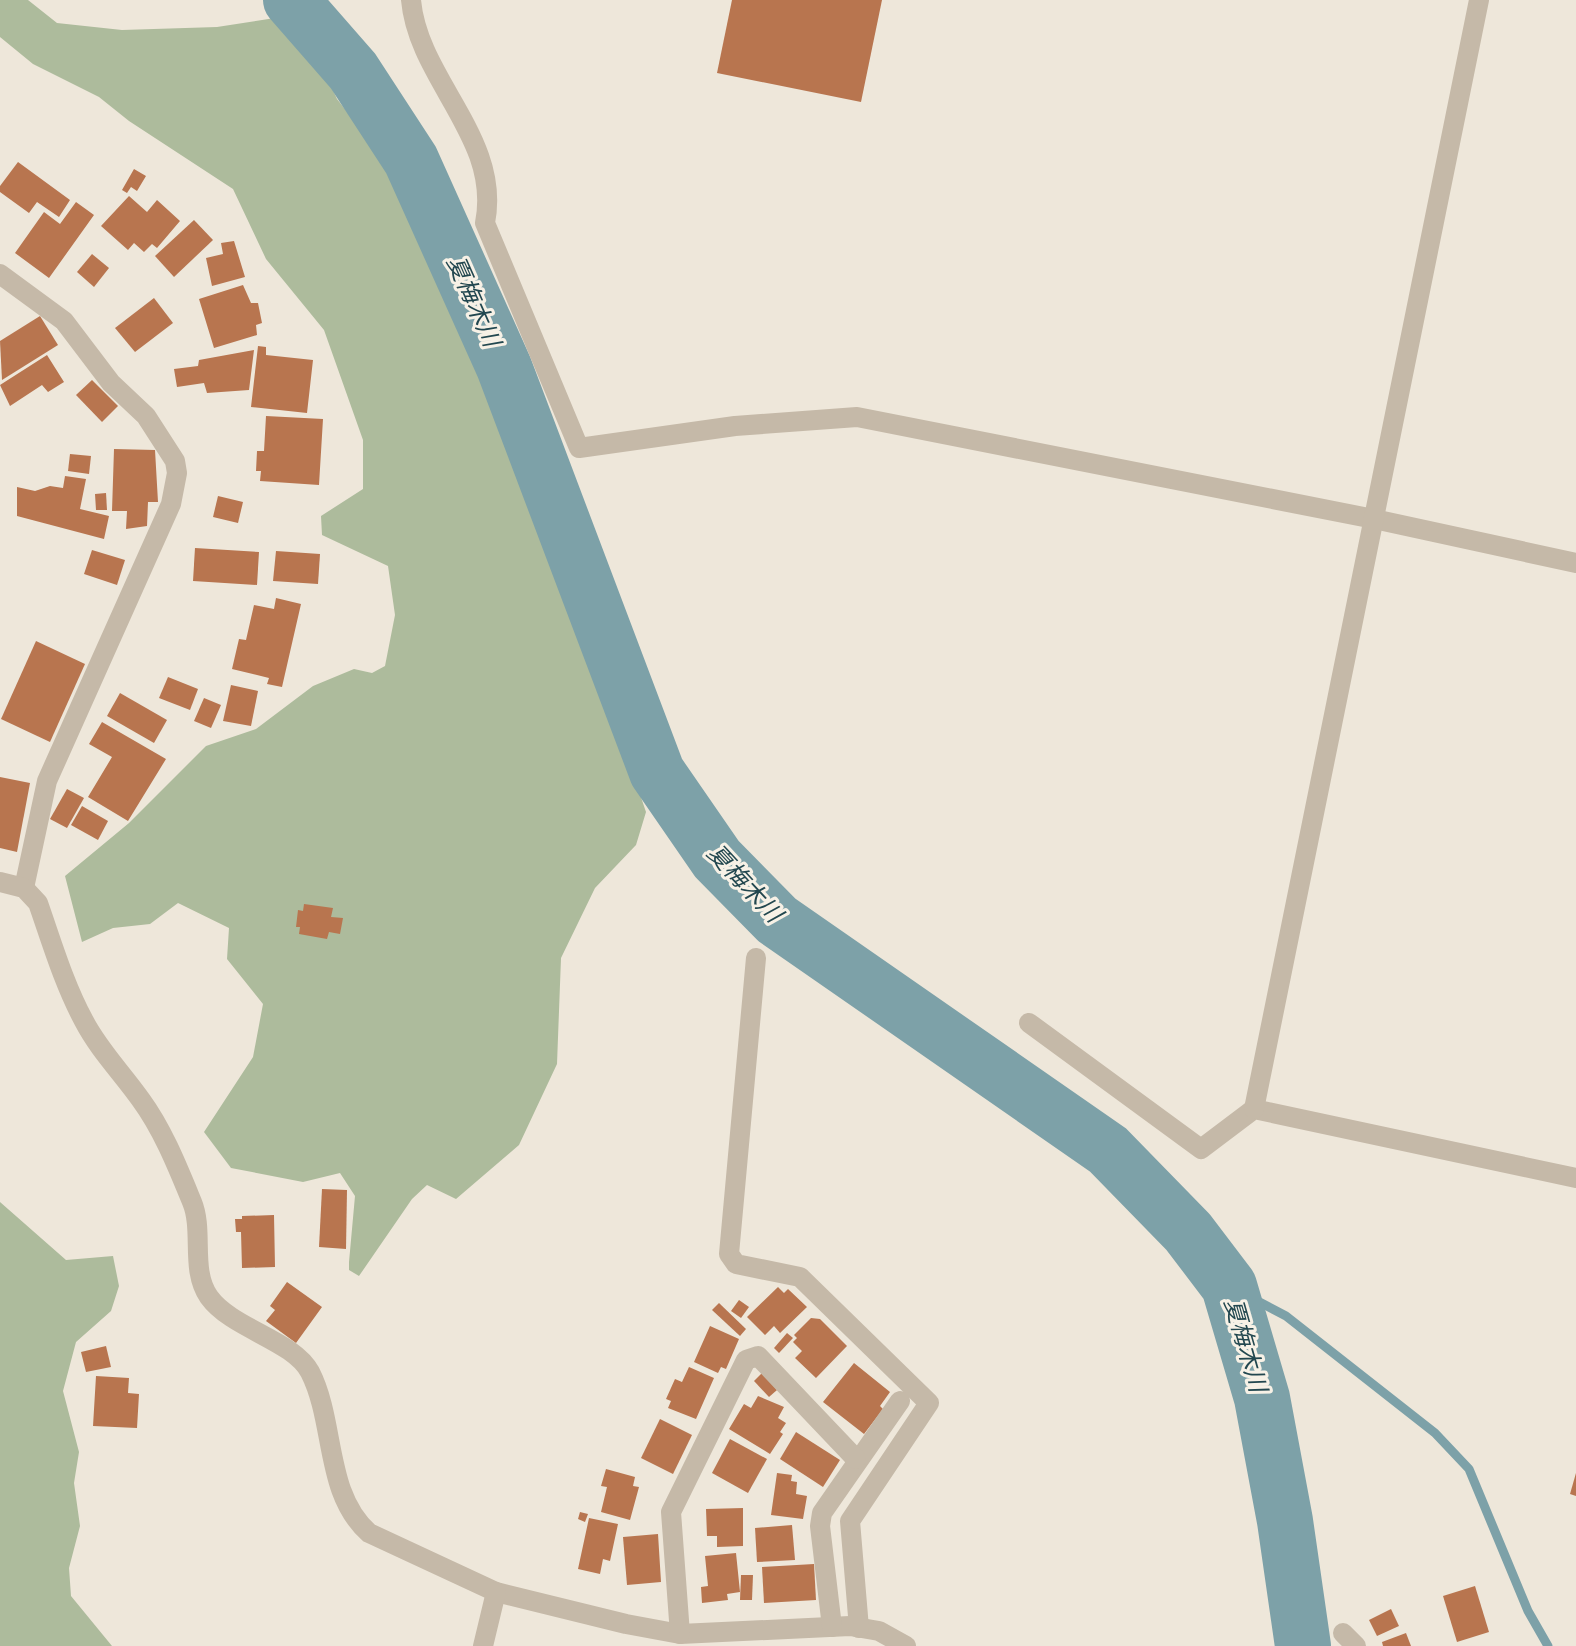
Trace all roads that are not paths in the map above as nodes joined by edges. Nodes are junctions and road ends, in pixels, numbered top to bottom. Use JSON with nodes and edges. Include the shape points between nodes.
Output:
{"nodes":[{"id":1,"x":411,"y":0,"type":"edge"},
{"id":2,"x":1479,"y":0,"type":"edge"},
{"id":3,"x":0,"y":274,"type":"edge"},
{"id":4,"x":1374,"y":519,"type":"junction"},
{"id":5,"x":1576,"y":563,"type":"edge"},
{"id":6,"x":0,"y":882,"type":"edge"},
{"id":7,"x":24,"y":888,"type":"junction"},
{"id":8,"x":756,"y":958,"type":"dead end"},
{"id":9,"x":1029,"y":1023,"type":"dead end"},
{"id":10,"x":1254,"y":1109,"type":"junction"},
{"id":11,"x":1576,"y":1178,"type":"edge"},
{"id":12,"x":900,"y":1401,"type":"dead end"},
{"id":13,"x":856,"y":1459,"type":"junction"},
{"id":14,"x":496,"y":1592,"type":"junction"},
{"id":15,"x":832,"y":1627,"type":"junction"},
{"id":16,"x":859,"y":1628,"type":"junction"},
{"id":17,"x":680,"y":1634,"type":"junction"},
{"id":18,"x":483,"y":1646,"type":"edge"},
{"id":19,"x":906,"y":1646,"type":"edge"}],
"edges":[{"from":1,"to":4,"type":"street","via":[[416,30],[482,163],[489,191],[485,223],[579,448],[735,426],[857,417]]},
{"from":2,"to":4,"type":"street"},
{"from":3,"to":7,"type":"street","via":[[64,321],[111,383],[146,416],[177,473],[171,504],[47,781]]},
{"from":4,"to":5,"type":"street"},
{"from":4,"to":10,"type":"street"},
{"from":6,"to":7,"type":"street"},
{"from":7,"to":14,"type":"street","via":[[38,903],[84,1021],[143,1102],[173,1159],[194,1207],[205,1290],[233,1320],[307,1367],[354,1520],[369,1533]]},
{"from":8,"to":16,"type":"street","via":[[729,1254],[736,1264],[800,1277],[929,1403],[850,1521]]},
{"from":9,"to":10,"type":"street","via":[[1201,1149]]},
{"from":10,"to":11,"type":"street"},
{"from":12,"to":13,"type":"street"},
{"from":13,"to":15,"type":"street","via":[[822,1513],[820,1526]]},
{"from":13,"to":17,"type":"street","via":[[758,1356],[746,1360],[671,1512]]},
{"from":14,"to":17,"type":"street"},
{"from":14,"to":18,"type":"street"},
{"from":15,"to":16,"type":"street"},
{"from":15,"to":17,"type":"street"},
{"from":16,"to":19,"type":"street","via":[[879,1631]]}]}
